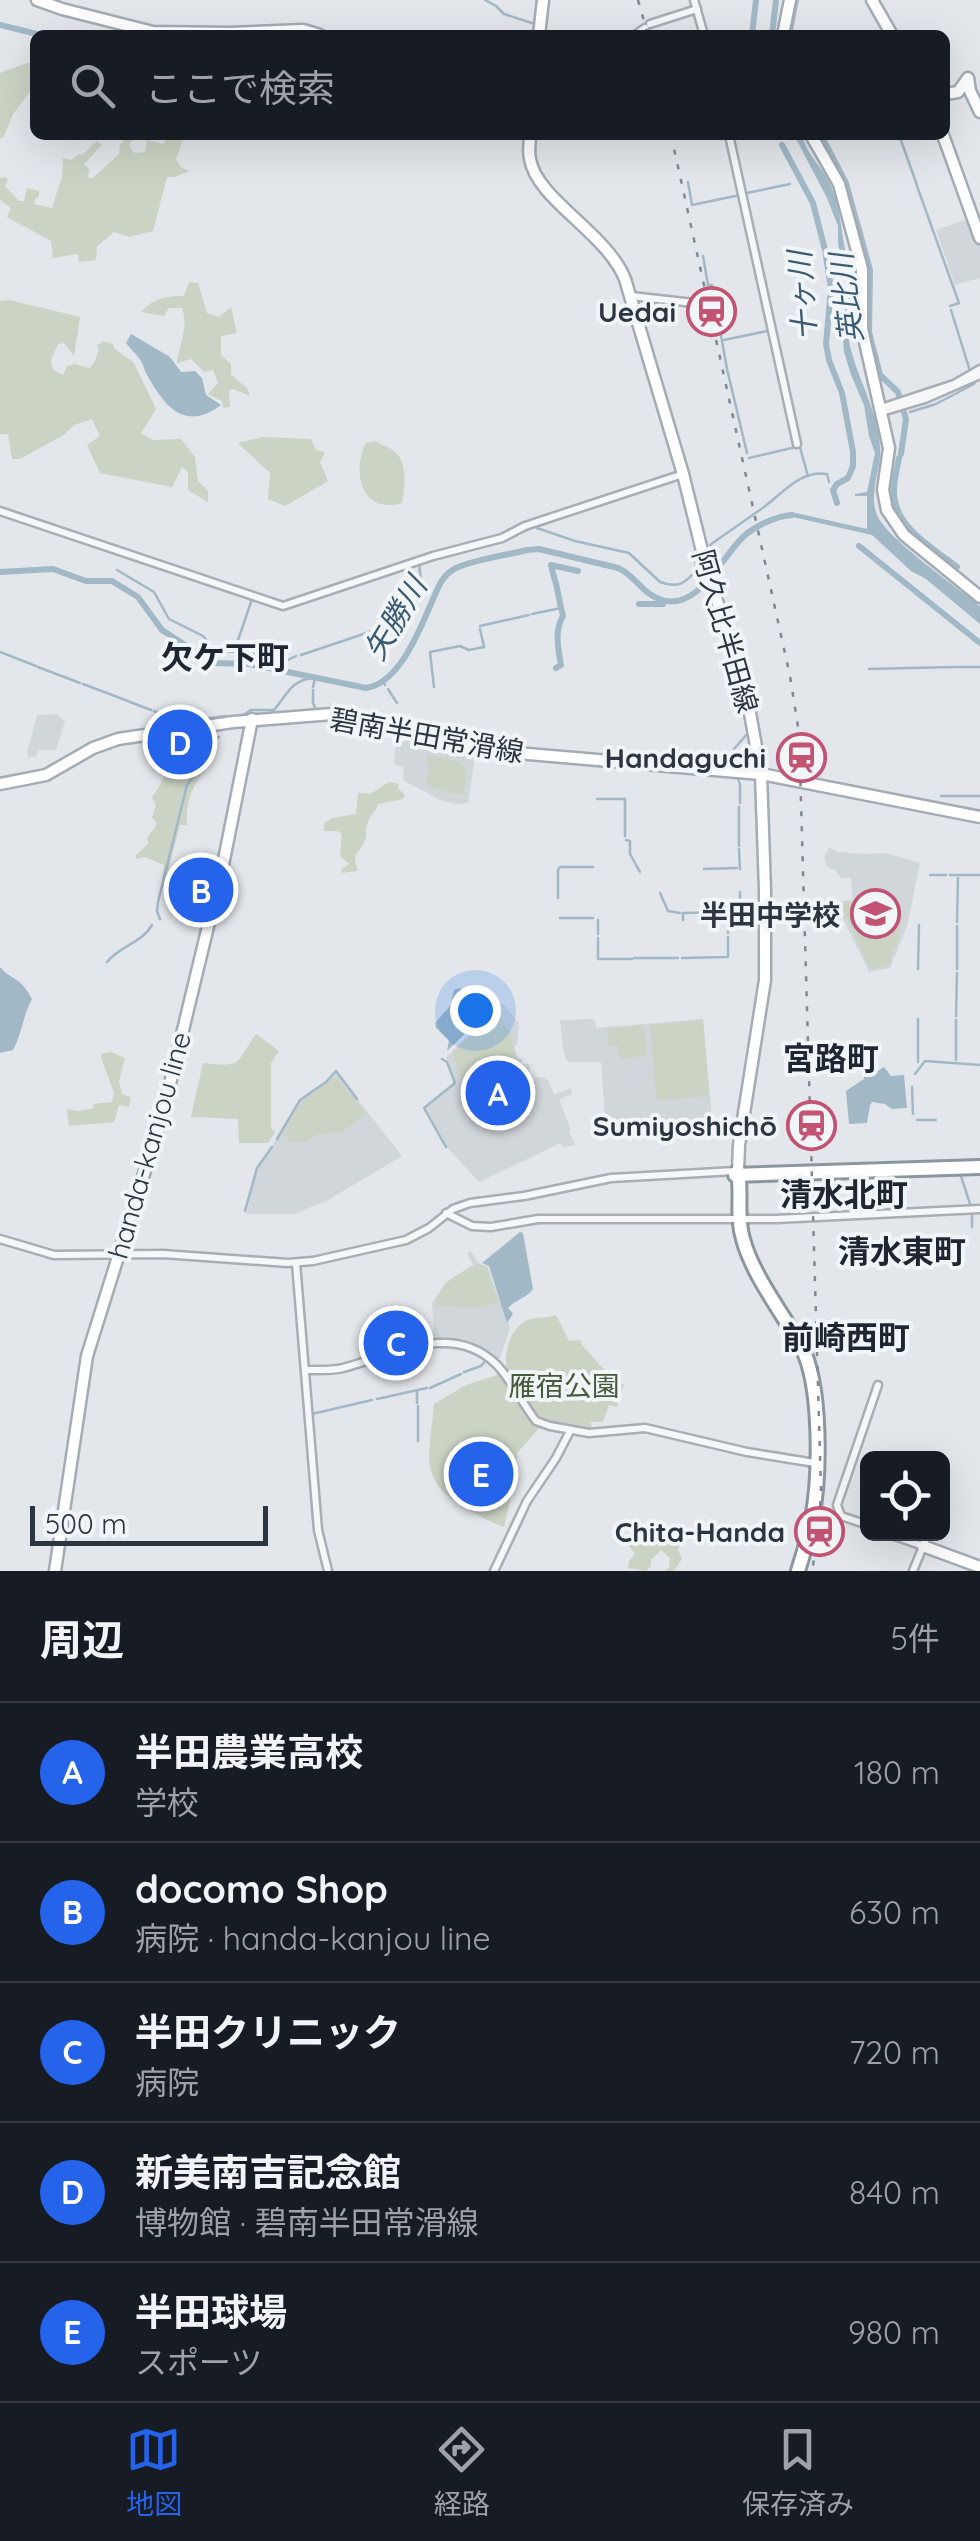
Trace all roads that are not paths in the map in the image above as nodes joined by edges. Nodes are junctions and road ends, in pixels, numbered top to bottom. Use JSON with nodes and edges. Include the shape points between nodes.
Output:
{"nodes":[{"id":1,"x":37,"y":0,"type":"edge"},
{"id":2,"x":543,"y":0,"type":"edge"},
{"id":3,"x":694,"y":0,"type":"edge"},
{"id":4,"x":790,"y":0,"type":"edge"},
{"id":5,"x":870,"y":0,"type":"edge"},
{"id":6,"x":696,"y":9,"type":"junction"},
{"id":7,"x":146,"y":30,"type":"edge"},
{"id":8,"x":540,"y":30,"type":"edge"},
{"id":9,"x":642,"y":30,"type":"edge"},
{"id":10,"x":702,"y":30,"type":"edge"},
{"id":11,"x":784,"y":30,"type":"edge"},
{"id":12,"x":887,"y":30,"type":"edge"},
{"id":13,"x":950,"y":93,"type":"edge"},
{"id":14,"x":980,"y":112,"type":"edge"},
{"id":15,"x":530,"y":140,"type":"edge"},
{"id":16,"x":731,"y":140,"type":"edge"},
{"id":17,"x":814,"y":140,"type":"edge"},
{"id":18,"x":947,"y":140,"type":"edge"},
{"id":19,"x":947,"y":140,"type":"edge"},
{"id":20,"x":980,"y":225,"type":"edge"},
{"id":21,"x":980,"y":238,"type":"edge"},
{"id":22,"x":630,"y":296,"type":"junction"},
{"id":23,"x":694,"y":303,"type":"dead end"},
{"id":24,"x":980,"y":372,"type":"edge"},
{"id":25,"x":880,"y":410,"type":"junction"},
{"id":26,"x":797,"y":444,"type":"dead end"},
{"id":27,"x":683,"y":474,"type":"junction"},
{"id":28,"x":0,"y":512,"type":"edge"},
{"id":29,"x":980,"y":597,"type":"edge"},
{"id":30,"x":250,"y":720,"type":"junction"},
{"id":31,"x":761,"y":774,"type":"junction"},
{"id":32,"x":0,"y":784,"type":"edge"},
{"id":33,"x":980,"y":817,"type":"edge"},
{"id":34,"x":980,"y":1165,"type":"edge"},
{"id":35,"x":738,"y":1174,"type":"junction"},
{"id":36,"x":980,"y":1209,"type":"edge"},
{"id":37,"x":448,"y":1214,"type":"junction"},
{"id":38,"x":738,"y":1219,"type":"junction"},
{"id":39,"x":0,"y":1239,"type":"edge"},
{"id":40,"x":116,"y":1256,"type":"junction"},
{"id":41,"x":296,"y":1264,"type":"junction"},
{"id":42,"x":304,"y":1370,"type":"junction"},
{"id":43,"x":878,"y":1385,"type":"dead end"},
{"id":44,"x":570,"y":1431,"type":"junction"},
{"id":45,"x":815,"y":1465,"type":"junction"},
{"id":46,"x":860,"y":1522,"type":"edge"},
{"id":47,"x":909,"y":1541,"type":"edge"},
{"id":48,"x":925,"y":1541,"type":"edge"},
{"id":49,"x":923,"y":1546,"type":"junction"},
{"id":50,"x":980,"y":1568,"type":"edge"},
{"id":51,"x":53,"y":1571,"type":"edge"},
{"id":52,"x":328,"y":1571,"type":"edge"},
{"id":53,"x":494,"y":1571,"type":"edge"},
{"id":54,"x":798,"y":1571,"type":"edge"},
{"id":55,"x":912,"y":1571,"type":"edge"}],
"edges":[{"from":1,"to":7,"type":"main road"},
{"from":2,"to":8,"type":"main road"},
{"from":3,"to":6,"type":"street"},
{"from":4,"to":11,"type":"main road"},
{"from":5,"to":12,"type":"main road"},
{"from":6,"to":9,"type":"street"},
{"from":6,"to":10,"type":"street"},
{"from":13,"to":14,"type":"main road","via":[[968,79]]},
{"from":15,"to":22,"type":"main road","name":"阿久比半田線","via":[[537,177],[610,252]]},
{"from":16,"to":26,"type":"street"},
{"from":17,"to":25,"type":"main road","via":[[839,184],[861,263],[862,329]]},
{"from":18,"to":20,"type":"main road"},
{"from":19,"to":21,"type":"main road"},
{"from":22,"to":23,"type":"street"},
{"from":22,"to":27,"type":"main road","name":"阿久比半田線"},
{"from":24,"to":25,"type":"street"},
{"from":25,"to":29,"type":"main road","via":[[889,448],[883,498],[891,519]]},
{"from":27,"to":28,"type":"street","via":[[282,606]]},
{"from":27,"to":31,"type":"main road","name":"阿久比半田線","via":[[744,687]]},
{"from":30,"to":31,"type":"main road","name":"碧南半田常滑線","via":[[332,714],[494,751]]},
{"from":30,"to":32,"type":"main road","name":"碧南半田常滑線","via":[[118,739],[46,775]]},
{"from":30,"to":40,"type":"main road","name":"handa-kanjou line","via":[[161,1106]]},
{"from":31,"to":33,"type":"main road","name":"碧南半田常滑線"},
{"from":31,"to":35,"type":"main road","name":"阿久比半田線","via":[[766,980]]},
{"from":34,"to":35,"type":"highway"},
{"from":35,"to":37,"type":"street","via":[[611,1178],[470,1203]]},
{"from":35,"to":38,"type":"highway"},
{"from":36,"to":38,"type":"street"},
{"from":37,"to":38,"type":"street","via":[[491,1227],[538,1220]]},
{"from":37,"to":41,"type":"street","via":[[408,1244]]},
{"from":38,"to":45,"type":"highway","via":[[751,1260],[810,1365]]},
{"from":39,"to":40,"type":"street","via":[[54,1255]]},
{"from":40,"to":41,"type":"street"},
{"from":40,"to":51,"type":"main road","name":"handa-kanjou line","via":[[77,1381]]},
{"from":41,"to":42,"type":"street"},
{"from":42,"to":44,"type":"street","via":[[343,1368],[433,1342],[460,1344],[496,1365],[536,1420]]},
{"from":42,"to":52,"type":"street","via":[[318,1530]]},
{"from":43,"to":46,"type":"street","via":[[837,1505],[841,1516]]},
{"from":44,"to":45,"type":"street","via":[[644,1428]]},
{"from":44,"to":53,"type":"street"},
{"from":45,"to":54,"type":"highway","via":[[814,1507]]},
{"from":47,"to":49,"type":"street"},
{"from":48,"to":49,"type":"street"},
{"from":49,"to":50,"type":"main road"},
{"from":49,"to":55,"type":"street"}]}
